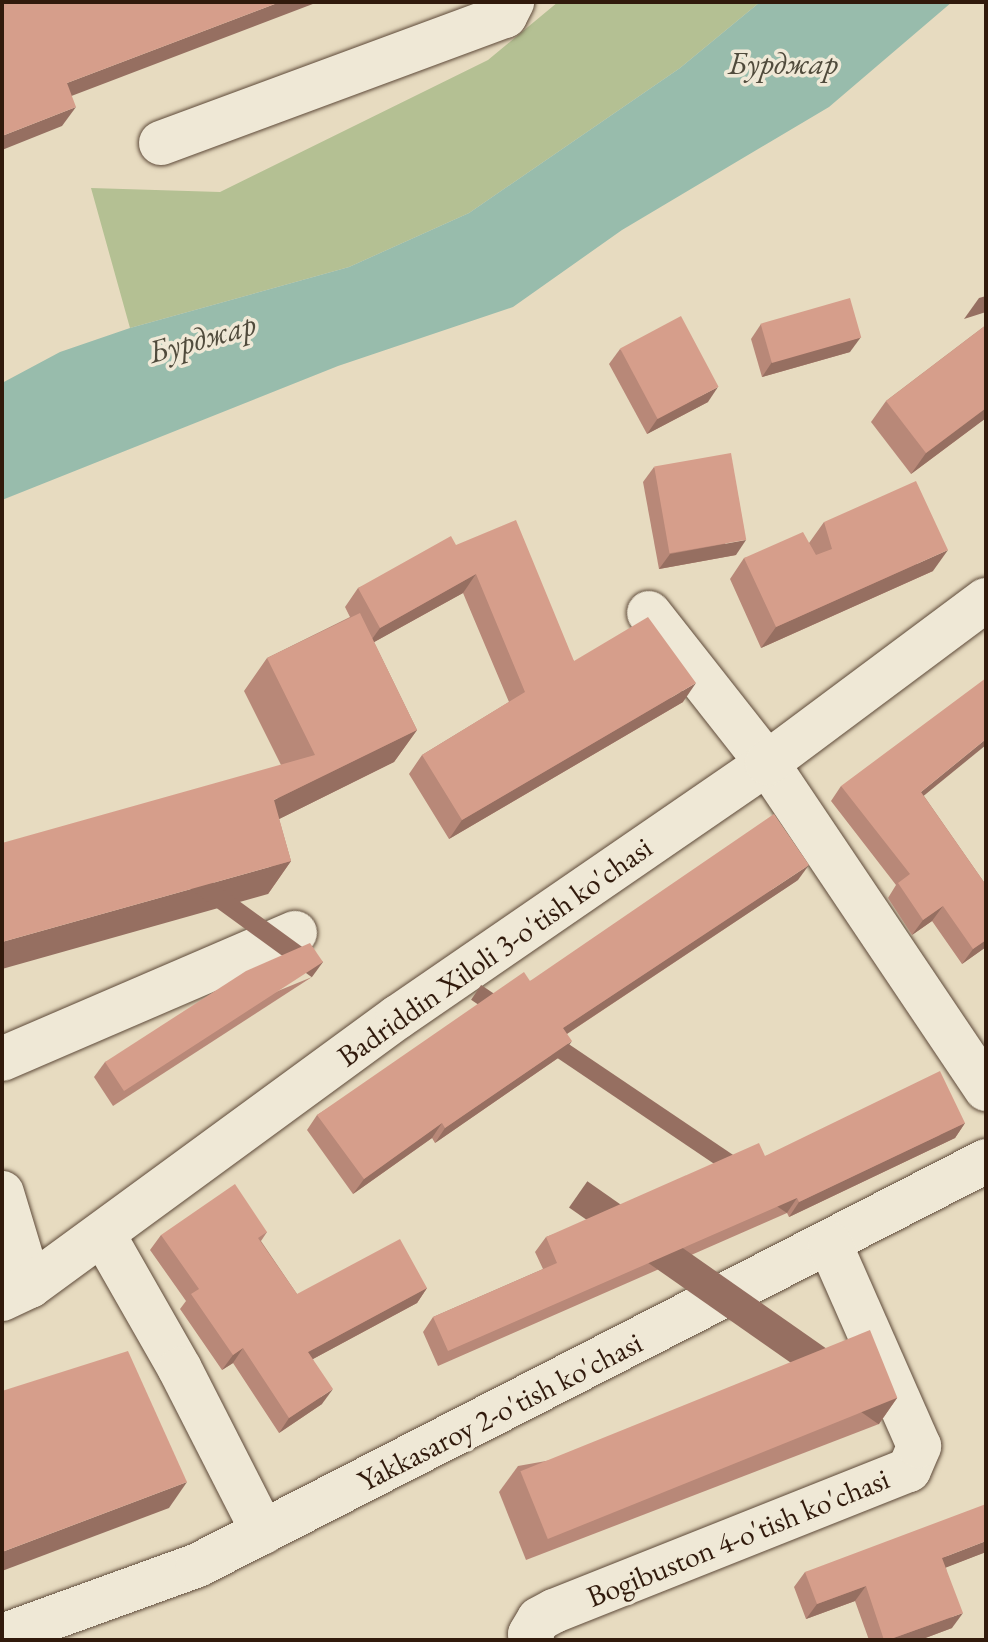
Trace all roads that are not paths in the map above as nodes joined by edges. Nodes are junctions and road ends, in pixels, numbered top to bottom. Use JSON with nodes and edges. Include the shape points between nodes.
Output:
{"nodes":[{"id":1,"x":512,"y":2,"type":"edge"},
{"id":2,"x":161,"y":143,"type":"dead end"},
{"id":3,"x":986,"y":600,"type":"edge"},
{"id":4,"x":649,"y":613,"type":"dead end"},
{"id":5,"x":767,"y":763,"type":"junction"},
{"id":6,"x":295,"y":933,"type":"dead end"},
{"id":7,"x":2,"y":1059,"type":"edge"},
{"id":8,"x":986,"y":1089,"type":"edge"},
{"id":9,"x":986,"y":1161,"type":"edge"},
{"id":10,"x":2,"y":1193,"type":"edge"},
{"id":11,"x":103,"y":1234,"type":"junction"},
{"id":12,"x":830,"y":1244,"type":"junction"},
{"id":13,"x":16,"y":1293,"type":"edge"},
{"id":14,"x":263,"y":1532,"type":"junction"},
{"id":15,"x":2,"y":1636,"type":"edge"},
{"id":16,"x":532,"y":1640,"type":"edge"}],
"edges":[{"from":1,"to":2,"type":"street","via":[[505,16]]},
{"from":3,"to":5,"type":"street","name":"Badriddin Xiloli 3-o'tish ko'chasi"},
{"from":4,"to":5,"type":"street"},
{"from":5,"to":8,"type":"street"},
{"from":5,"to":11,"type":"street","name":"Badriddin Xiloli 3-o'tish ko'chasi","via":[[398,1017]]},
{"from":6,"to":7,"type":"street"},
{"from":9,"to":12,"type":"street","name":"Yakkasaroy 2-o'tish ko'chasi"},
{"from":10,"to":13,"type":"street"},
{"from":11,"to":13,"type":"street","name":"Badriddin Xiloli 3-o'tish ko'chasi"},
{"from":11,"to":14,"type":"street"},
{"from":12,"to":14,"type":"street","name":"Yakkasaroy 2-o'tish ko'chasi"},
{"from":12,"to":16,"type":"street","name":"Bogibuston 4-o'tish ko'chasi","via":[[919,1446],[909,1470],[554,1611],[539,1619]]},
{"from":14,"to":15,"type":"street","name":"Yakkasaroy 2-o'tish ko'chasi","via":[[198,1565]]}]}
